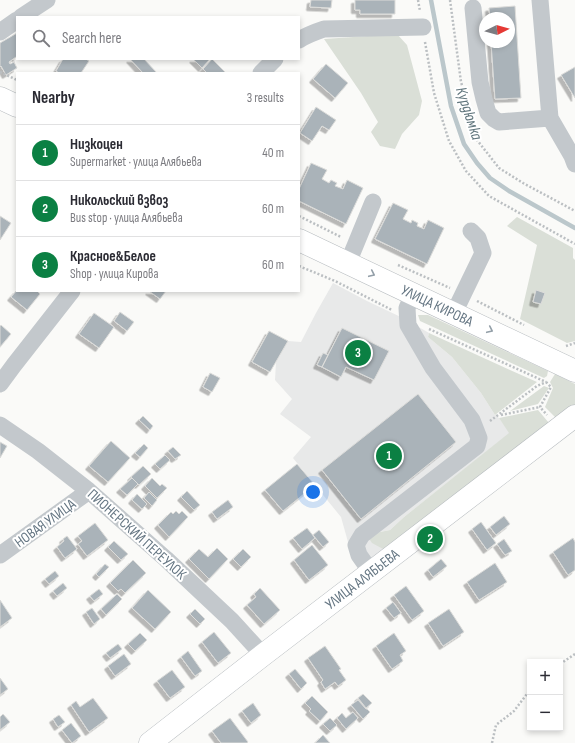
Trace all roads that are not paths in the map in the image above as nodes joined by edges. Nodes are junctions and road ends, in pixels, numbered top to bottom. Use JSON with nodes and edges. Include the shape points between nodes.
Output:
{"nodes":[{"id":1,"x":47,"y":0,"type":"edge"},
{"id":2,"x":540,"y":0,"type":"edge"},
{"id":3,"x":473,"y":8,"type":"dead end"},
{"id":4,"x":23,"y":16,"type":"edge"},
{"id":5,"x":16,"y":21,"type":"edge"},
{"id":6,"x":423,"y":27,"type":"road end"},
{"id":7,"x":0,"y":32,"type":"edge"},
{"id":8,"x":300,"y":39,"type":"edge"},
{"id":9,"x":274,"y":60,"type":"edge"},
{"id":10,"x":262,"y":72,"type":"edge"},
{"id":11,"x":0,"y":98,"type":"edge"},
{"id":12,"x":16,"y":106,"type":"edge"},
{"id":13,"x":550,"y":118,"type":"junction"},
{"id":14,"x":575,"y":164,"type":"edge"},
{"id":15,"x":373,"y":202,"type":"dead end"},
{"id":16,"x":471,"y":231,"type":"dead end"},
{"id":17,"x":300,"y":240,"type":"edge"},
{"id":18,"x":348,"y":263,"type":"junction"},
{"id":19,"x":71,"y":292,"type":"edge"},
{"id":20,"x":413,"y":294,"type":"junction"},
{"id":21,"x":454,"y":313,"type":"junction"},
{"id":22,"x":575,"y":371,"type":"edge"},
{"id":23,"x":0,"y":384,"type":"edge"},
{"id":24,"x":575,"y":416,"type":"edge"},
{"id":25,"x":0,"y":425,"type":"edge"},
{"id":26,"x":89,"y":491,"type":"junction"},
{"id":27,"x":0,"y":555,"type":"edge"},
{"id":28,"x":371,"y":572,"type":"junction"},
{"id":29,"x":263,"y":655,"type":"junction"},
{"id":30,"x":150,"y":743,"type":"edge"}],
"edges":[{"from":1,"to":4,"type":"street"},
{"from":2,"to":13,"type":"street"},
{"from":3,"to":13,"type":"street","via":[[480,82],[488,113],[499,122]]},
{"from":5,"to":7,"type":"street"},
{"from":6,"to":8,"type":"street","via":[[324,29]]},
{"from":9,"to":10,"type":"street"},
{"from":11,"to":12,"type":"main road"},
{"from":13,"to":14,"type":"street"},
{"from":15,"to":18,"type":"street"},
{"from":16,"to":21,"type":"street","via":[[478,238],[483,253]]},
{"from":17,"to":18,"type":"main road","name":"УЛИЦА КИРОВА"},
{"from":18,"to":20,"type":"main road","name":"УЛИЦА КИРОВА","one_way":true},
{"from":19,"to":23,"type":"street"},
{"from":20,"to":21,"type":"main road","name":"УЛИЦА КИРОВА"},
{"from":20,"to":28,"type":"street","via":[[407,308],[408,325],[433,368],[472,420],[479,438],[477,446],[362,535],[356,545],[359,555]]},
{"from":21,"to":22,"type":"main road","name":"УЛИЦА КИРОВА","one_way":true},
{"from":24,"to":28,"type":"main road","name":"УЛИЦА АЛЯБЬЕВА"},
{"from":25,"to":26,"type":"street","name":"ПИОНЕРСКИЙ ПЕРЕУЛОК"},
{"from":26,"to":27,"type":"street","name":"НОВАЯ УЛИЦА"},
{"from":26,"to":29,"type":"street","name":"ПИОНЕРСКИЙ ПЕРЕУЛОК","via":[[232,621]]},
{"from":28,"to":29,"type":"main road","name":"УЛИЦА АЛЯБЬЕВА"},
{"from":29,"to":30,"type":"main road","name":"УЛИЦА АЛЯБЬЕВА"}]}
